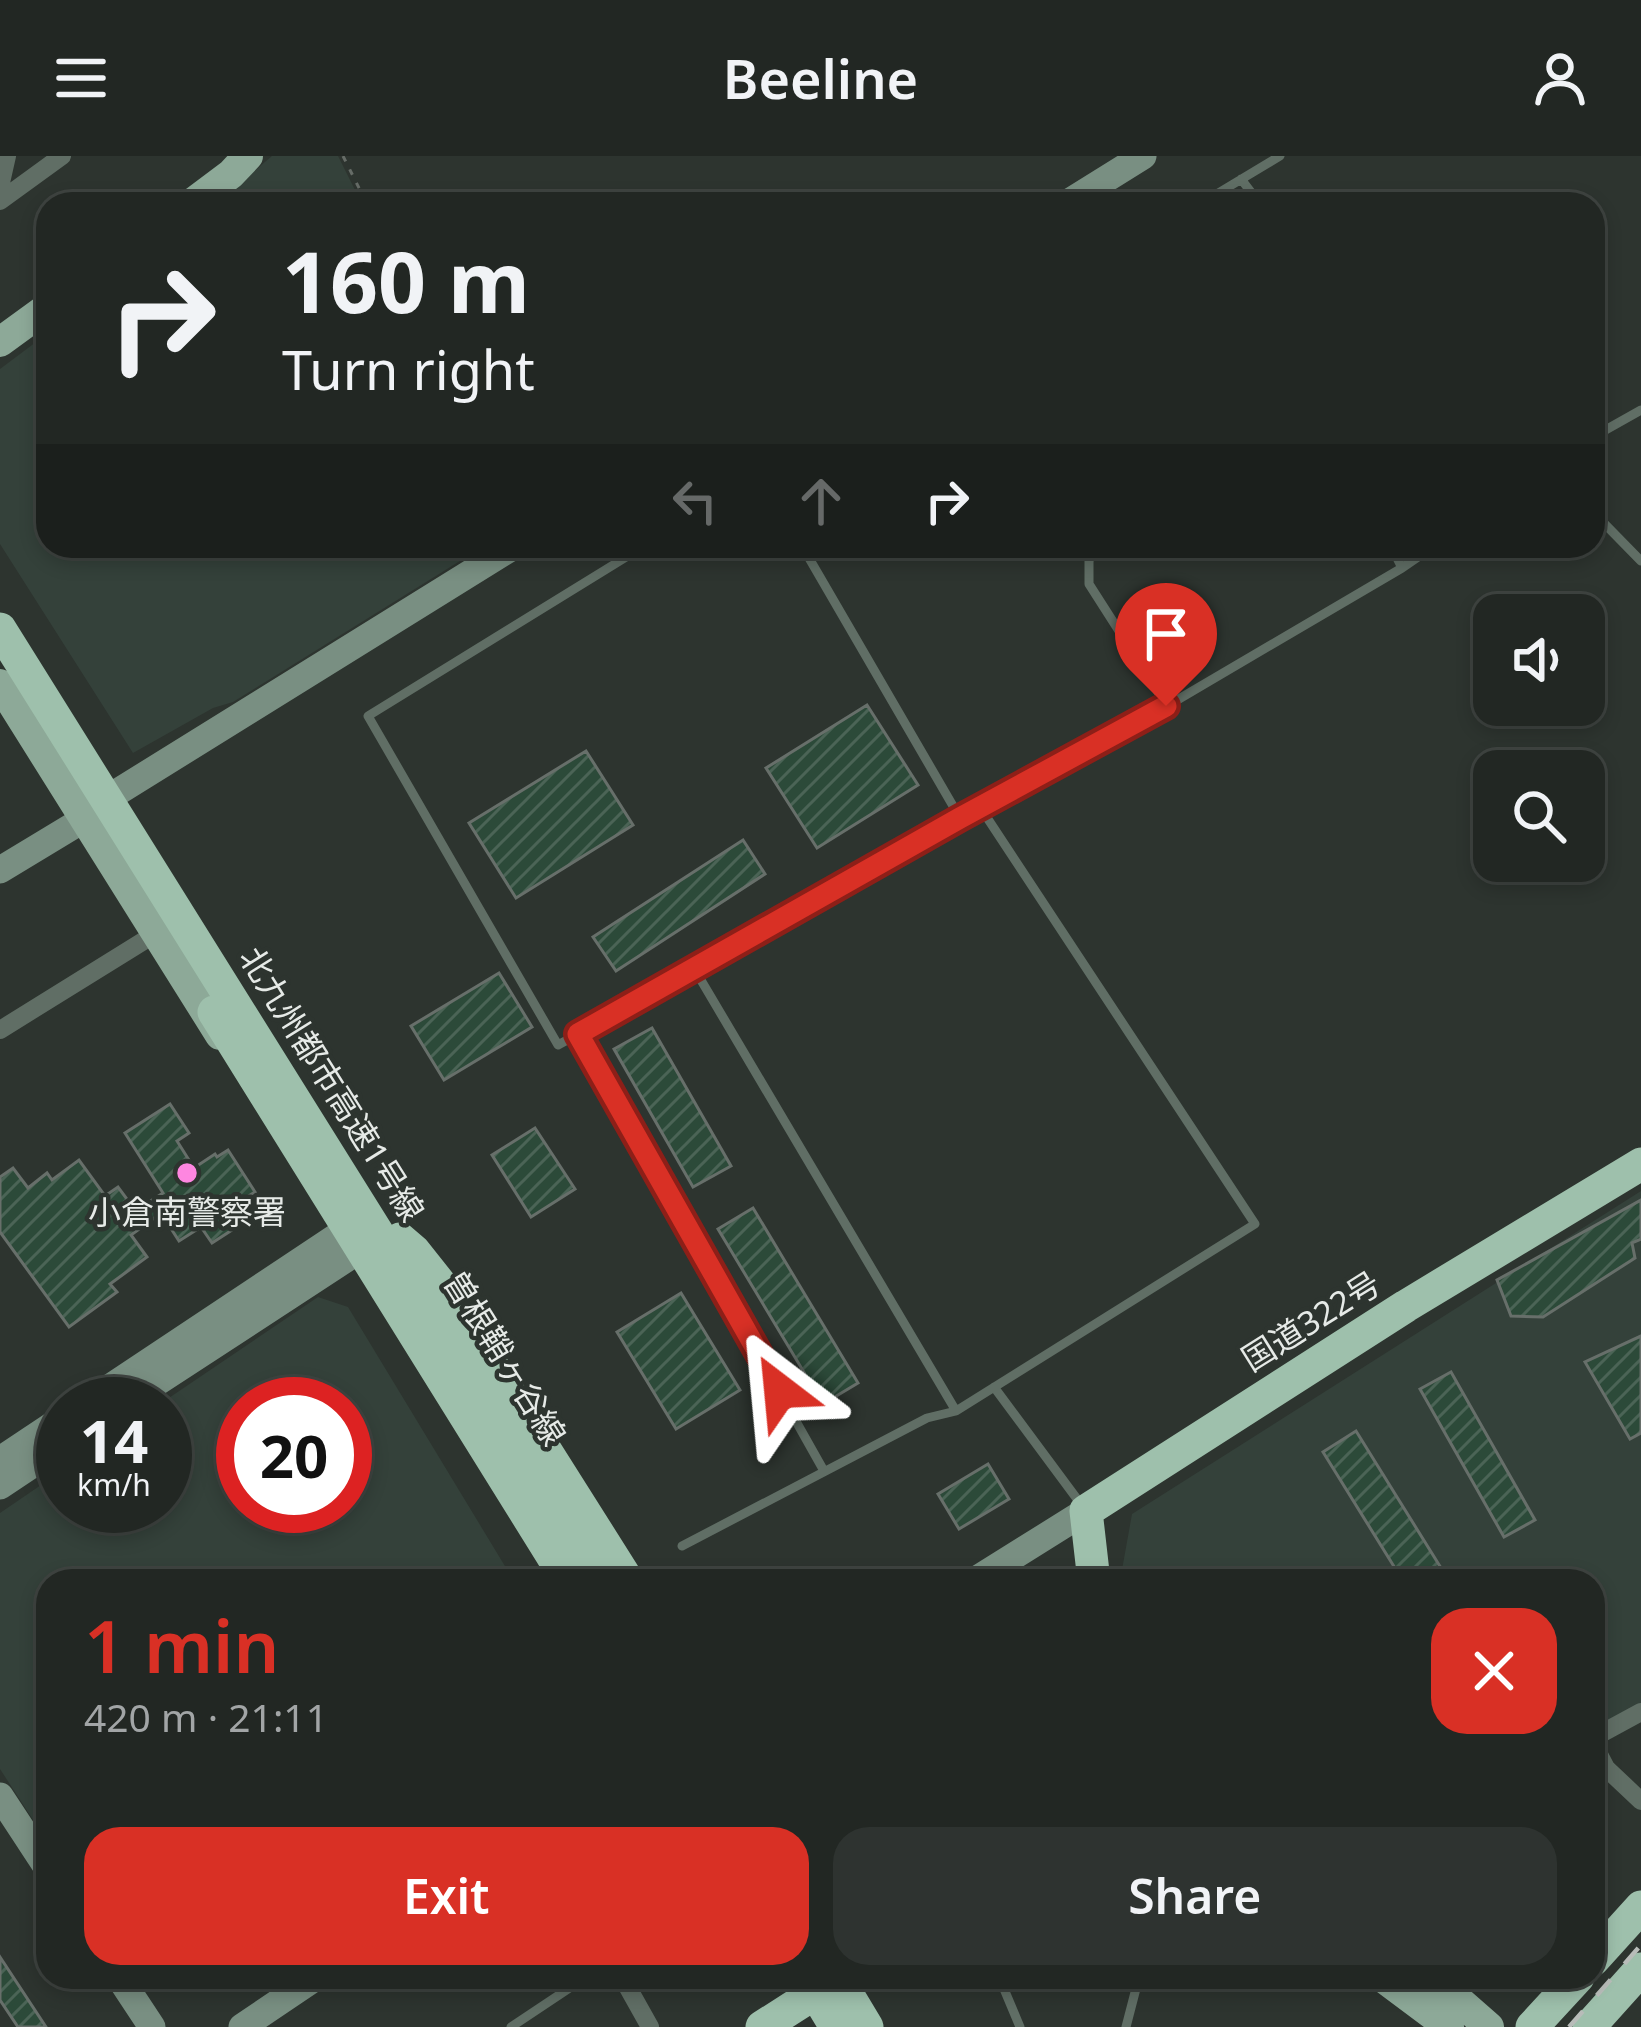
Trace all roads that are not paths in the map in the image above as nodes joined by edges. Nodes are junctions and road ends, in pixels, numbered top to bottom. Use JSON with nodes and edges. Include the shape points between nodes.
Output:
{"nodes":[{"id":1,"x":8,"y":156,"type":"edge"},
{"id":2,"x":62,"y":156,"type":"edge"},
{"id":3,"x":248,"y":156,"type":"edge"},
{"id":4,"x":1143,"y":156,"type":"edge"},
{"id":5,"x":1280,"y":156,"type":"edge"},
{"id":6,"x":1241,"y":179,"type":"junction"},
{"id":7,"x":0,"y":187,"type":"edge"},
{"id":8,"x":207,"y":192,"type":"edge"},
{"id":9,"x":1085,"y":192,"type":"edge"},
{"id":10,"x":1220,"y":192,"type":"edge"},
{"id":11,"x":1250,"y":192,"type":"edge"},
{"id":12,"x":0,"y":201,"type":"edge"},
{"id":13,"x":36,"y":316,"type":"edge"},
{"id":14,"x":0,"y":342,"type":"edge"},
{"id":15,"x":1641,"y":410,"type":"edge"},
{"id":16,"x":1605,"y":430,"type":"edge"},
{"id":17,"x":1605,"y":524,"type":"edge"},
{"id":18,"x":495,"y":558,"type":"edge"},
{"id":19,"x":625,"y":558,"type":"edge"},
{"id":20,"x":809,"y":558,"type":"edge"},
{"id":21,"x":1090,"y":558,"type":"edge"},
{"id":22,"x":1397,"y":558,"type":"edge"},
{"id":23,"x":1416,"y":558,"type":"edge"},
{"id":24,"x":1641,"y":561,"type":"edge"},
{"id":25,"x":1402,"y":568,"type":"junction"},
{"id":26,"x":0,"y":627,"type":"edge"},
{"id":27,"x":0,"y":672,"type":"edge"},
{"id":28,"x":0,"y":684,"type":"edge"},
{"id":29,"x":1166,"y":706,"type":"junction"},
{"id":30,"x":980,"y":807,"type":"junction"},
{"id":31,"x":97,"y":808,"type":"junction"},
{"id":32,"x":960,"y":818,"type":"junction"},
{"id":33,"x":0,"y":870,"type":"edge"},
{"id":34,"x":158,"y":932,"type":"junction"},
{"id":35,"x":695,"y":970,"type":"junction"},
{"id":36,"x":0,"y":1030,"type":"edge"},
{"id":37,"x":578,"y":1034,"type":"junction"},
{"id":38,"x":1641,"y":1163,"type":"edge"},
{"id":39,"x":377,"y":1224,"type":"junction"},
{"id":40,"x":347,"y":1244,"type":"junction"},
{"id":41,"x":416,"y":1351,"type":"junction"},
{"id":42,"x":129,"y":1377,"type":"edge"},
{"id":43,"x":162,"y":1377,"type":"edge"},
{"id":44,"x":994,"y":1387,"type":"junction"},
{"id":45,"x":956,"y":1412,"type":"junction"},
{"id":46,"x":36,"y":1436,"type":"edge"},
{"id":47,"x":0,"y":1460,"type":"edge"},
{"id":48,"x":36,"y":1462,"type":"edge"},
{"id":49,"x":824,"y":1471,"type":"junction"},
{"id":50,"x":0,"y":1486,"type":"edge"},
{"id":51,"x":1086,"y":1511,"type":"junction"},
{"id":52,"x":682,"y":1546,"type":"dead end"},
{"id":53,"x":540,"y":1569,"type":"edge"},
{"id":54,"x":551,"y":1569,"type":"edge"},
{"id":55,"x":561,"y":1569,"type":"edge"},
{"id":56,"x":588,"y":1569,"type":"edge"},
{"id":57,"x":597,"y":1569,"type":"edge"},
{"id":58,"x":620,"y":1569,"type":"edge"},
{"id":59,"x":993,"y":1569,"type":"edge"},
{"id":60,"x":1093,"y":1569,"type":"edge"},
{"id":61,"x":1641,"y":1712,"type":"edge"},
{"id":62,"x":1605,"y":1733,"type":"edge"},
{"id":63,"x":1605,"y":1766,"type":"edge"},
{"id":64,"x":0,"y":1796,"type":"edge"},
{"id":65,"x":1641,"y":1801,"type":"edge"},
{"id":66,"x":36,"y":1851,"type":"edge"},
{"id":67,"x":1641,"y":1907,"type":"edge"},
{"id":68,"x":1605,"y":1947,"type":"edge"},
{"id":69,"x":1641,"y":1969,"type":"edge"},
{"id":70,"x":127,"y":1989,"type":"edge"},
{"id":71,"x":298,"y":1989,"type":"edge"},
{"id":72,"x":568,"y":1989,"type":"edge"},
{"id":73,"x":629,"y":1989,"type":"edge"},
{"id":74,"x":1004,"y":1989,"type":"edge"},
{"id":75,"x":1136,"y":1989,"type":"edge"},
{"id":76,"x":1398,"y":1989,"type":"edge"},
{"id":77,"x":1446,"y":1989,"type":"edge"},
{"id":78,"x":1566,"y":1989,"type":"edge"},
{"id":79,"x":837,"y":1999,"type":"edge"},
{"id":80,"x":1128,"y":2023,"type":"edge"},
{"id":81,"x":152,"y":2027,"type":"edge"},
{"id":82,"x":242,"y":2027,"type":"edge"},
{"id":83,"x":511,"y":2027,"type":"edge"},
{"id":84,"x":650,"y":2027,"type":"edge"},
{"id":85,"x":762,"y":2027,"type":"edge"},
{"id":86,"x":1020,"y":2027,"type":"edge"},
{"id":87,"x":1141,"y":2027,"type":"edge"},
{"id":88,"x":1449,"y":2027,"type":"edge"},
{"id":89,"x":1489,"y":2027,"type":"edge"},
{"id":90,"x":1532,"y":2027,"type":"edge"},
{"id":91,"x":1589,"y":2027,"type":"edge"}],
"edges":[{"from":1,"to":7,"type":"street"},
{"from":2,"to":12,"type":"street"},
{"from":3,"to":8,"type":"main road"},
{"from":4,"to":9,"type":"street"},
{"from":5,"to":6,"type":"lane"},
{"from":6,"to":10,"type":"lane"},
{"from":6,"to":11,"type":"lane"},
{"from":13,"to":14,"type":"main road"},
{"from":15,"to":16,"type":"lane"},
{"from":17,"to":24,"type":"lane"},
{"from":18,"to":31,"type":"street"},
{"from":19,"to":37,"type":"lane","via":[[368,716],[558,1046]]},
{"from":20,"to":32,"type":"lane"},
{"from":21,"to":29,"type":"lane","via":[[1089,584]]},
{"from":22,"to":25,"type":"lane"},
{"from":23,"to":25,"type":"lane"},
{"from":25,"to":29,"type":"lane"},
{"from":26,"to":31,"type":"main road","name":"曽根鞘ヶ谷線"},
{"from":26,"to":56,"type":"highway","name":"北九州都市高速1号線"},
{"from":27,"to":55,"type":"highway","name":"北九州都市高速1号線"},
{"from":28,"to":31,"type":"main road","name":"曽根鞘ヶ谷線"},
{"from":29,"to":30,"type":"lane"},
{"from":30,"to":32,"type":"lane"},
{"from":30,"to":44,"type":"lane","via":[[1255,1224]]},
{"from":31,"to":33,"type":"street"},
{"from":31,"to":34,"type":"main road","name":"曽根鞘ヶ谷線"},
{"from":31,"to":39,"type":"main road","name":"曽根鞘ヶ谷線"},
{"from":32,"to":35,"type":"lane"},
{"from":34,"to":36,"type":"street"},
{"from":34,"to":40,"type":"main road","name":"曽根鞘ヶ谷線"},
{"from":35,"to":37,"type":"lane"},
{"from":35,"to":45,"type":"lane"},
{"from":37,"to":49,"type":"lane"},
{"from":38,"to":51,"type":"highway","name":"国道322号"},
{"from":39,"to":40,"type":"street"},
{"from":39,"to":57,"type":"main road","name":"曽根鞘ヶ谷線"},
{"from":39,"to":58,"type":"highway","via":[[414,1251],[441,1286]]},
{"from":40,"to":41,"type":"main road","name":"曽根鞘ヶ谷線"},
{"from":40,"to":42,"type":"street"},
{"from":40,"to":43,"type":"street"},
{"from":41,"to":53,"type":"highway"},
{"from":41,"to":54,"type":"main road","name":"曽根鞘ヶ谷線"},
{"from":44,"to":45,"type":"lane"},
{"from":44,"to":51,"type":"lane"},
{"from":45,"to":49,"type":"lane"},
{"from":46,"to":47,"type":"street"},
{"from":48,"to":50,"type":"street"},
{"from":49,"to":52,"type":"lane"},
{"from":51,"to":59,"type":"street"},
{"from":51,"to":60,"type":"highway"},
{"from":61,"to":62,"type":"street"},
{"from":63,"to":65,"type":"street"},
{"from":64,"to":66,"type":"street"},
{"from":67,"to":68,"type":"highway"},
{"from":69,"to":91,"type":"highway"},
{"from":70,"to":81,"type":"street"},
{"from":71,"to":82,"type":"street"},
{"from":72,"to":83,"type":"lane"},
{"from":73,"to":84,"type":"street"},
{"from":74,"to":86,"type":"lane"},
{"from":75,"to":80,"type":"lane"},
{"from":76,"to":88,"type":"main road"},
{"from":77,"to":89,"type":"main road"},
{"from":78,"to":90,"type":"highway"},
{"from":79,"to":85,"type":"highway"},
{"from":80,"to":87,"type":"lane"}]}
